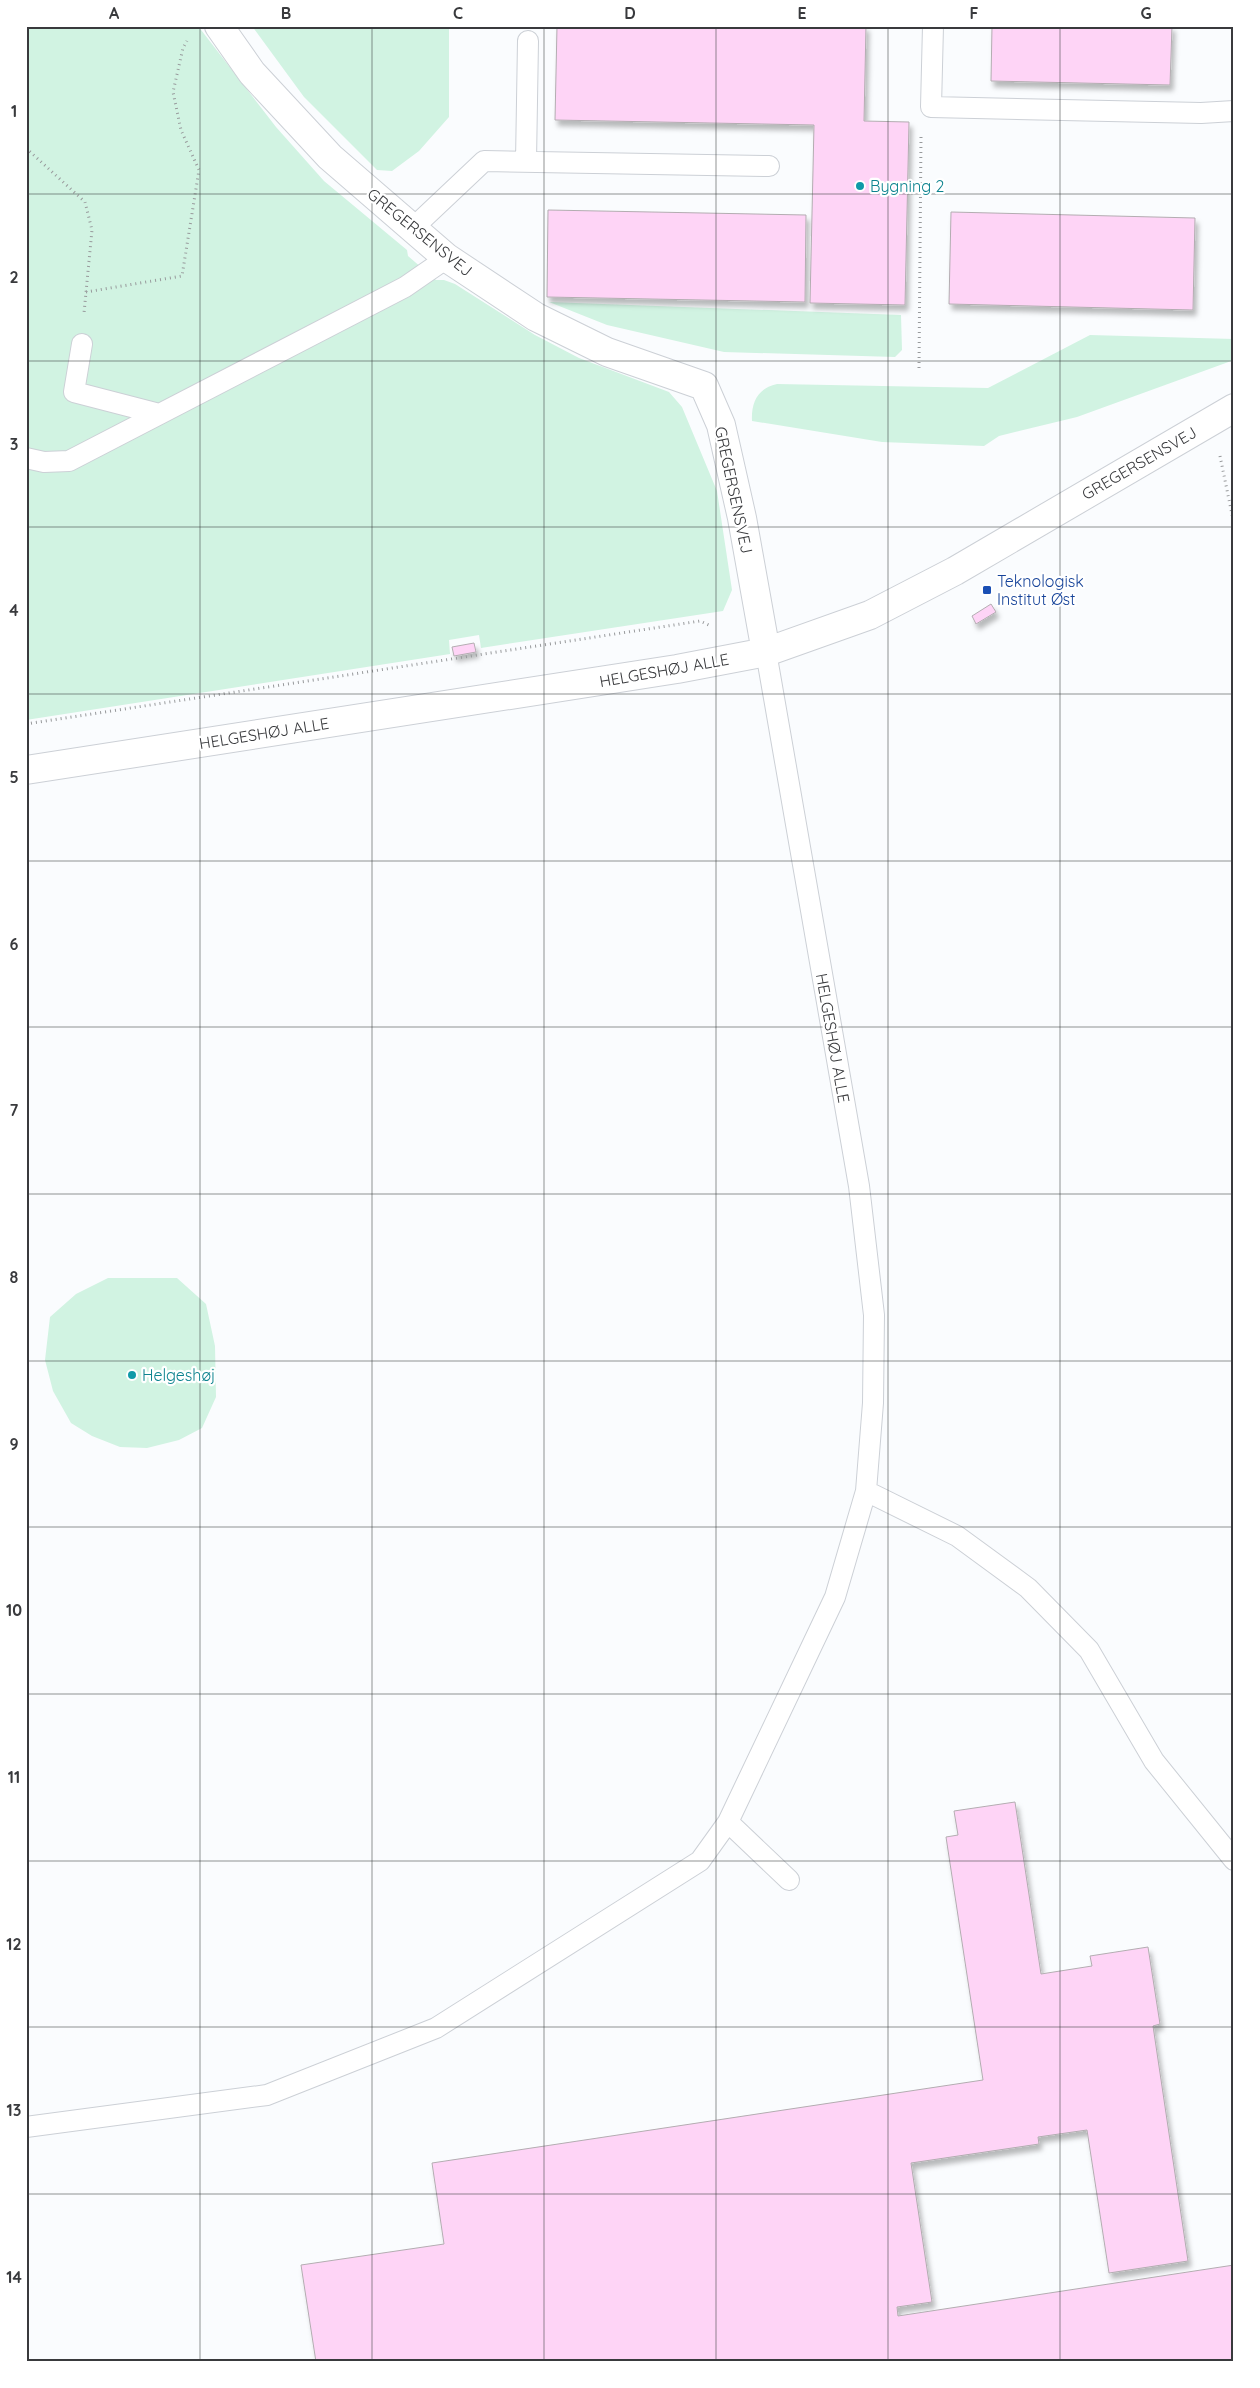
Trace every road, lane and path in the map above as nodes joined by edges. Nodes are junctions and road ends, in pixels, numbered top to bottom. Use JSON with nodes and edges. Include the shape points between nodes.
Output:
{"nodes":[{"id":1,"x":219,"y":26,"type":"edge"},
{"id":2,"x":933,"y":26,"type":"edge"},
{"id":3,"x":193,"y":33,"type":"dead end"},
{"id":4,"x":528,"y":42,"type":"dead end"},
{"id":5,"x":931,"y":107,"type":"junction"},
{"id":6,"x":1234,"y":112,"type":"edge"},
{"id":7,"x":26,"y":148,"type":"edge"},
{"id":8,"x":526,"y":161,"type":"junction"},
{"id":9,"x":769,"y":166,"type":"dead end"},
{"id":10,"x":413,"y":228,"type":"junction"},
{"id":11,"x":447,"y":258,"type":"junction"},
{"id":12,"x":86,"y":292,"type":"junction"},
{"id":13,"x":82,"y":344,"type":"joint"},
{"id":14,"x":919,"y":368,"type":"dead end"},
{"id":15,"x":160,"y":414,"type":"junction"},
{"id":16,"x":1223,"y":414,"type":"edge"},
{"id":17,"x":26,"y":458,"type":"edge"},
{"id":18,"x":1234,"y":524,"type":"edge"},
{"id":19,"x":716,"y":629,"type":"dead end"},
{"id":20,"x":766,"y":652,"type":"junction"},
{"id":21,"x":26,"y":724,"type":"edge"},
{"id":22,"x":26,"y":770,"type":"edge"},
{"id":23,"x":866,"y":1491,"type":"junction"},
{"id":24,"x":728,"y":1822,"type":"junction"},
{"id":25,"x":1234,"y":1860,"type":"edge"},
{"id":26,"x":789,"y":1880,"type":"dead end"},
{"id":27,"x":26,"y":2127,"type":"edge"}],
"edges":[{"from":1,"to":10,"type":"street","name":"GREGERSENSVEJ","via":[[252,73],[330,158]]},
{"from":2,"to":5,"type":"lane"},
{"from":3,"to":12,"type":"path","via":[[182,48],[173,92],[181,130],[199,170],[182,276]]},
{"from":4,"to":8,"type":"lane"},
{"from":5,"to":6,"type":"lane"},
{"from":5,"to":14,"type":"path","via":[[921,119]]},
{"from":7,"to":12,"type":"path","via":[[85,202],[92,230]]},
{"from":8,"to":9,"type":"lane"},
{"from":8,"to":10,"type":"lane","via":[[484,160]]},
{"from":10,"to":11,"type":"street","name":"GREGERSENSVEJ"},
{"from":11,"to":15,"type":"lane","via":[[405,287]]},
{"from":11,"to":20,"type":"street","name":"GREGERSENSVEJ","via":[[536,317],[607,352],[704,386],[721,425],[742,518]]},
{"from":12,"to":13,"type":"path"},
{"from":13,"to":15,"type":"lane","via":[[74,392]]},
{"from":15,"to":17,"type":"lane","via":[[69,461],[44,462]]},
{"from":16,"to":18,"type":"path"},
{"from":16,"to":20,"type":"street","name":"GREGERSENSVEJ","via":[[913,593],[870,615]]},
{"from":19,"to":21,"type":"path","via":[[700,621]]},
{"from":20,"to":22,"type":"street","name":"HELGESHØJ ALLE","via":[[677,669]]},
{"from":20,"to":23,"type":"lane","name":"HELGESHØJ ALLE","via":[[859,1186],[874,1315],[873,1403]]},
{"from":23,"to":24,"type":"lane","name":"HELGESHØJ ALLE","via":[[835,1597]]},
{"from":23,"to":25,"type":"lane","via":[[957,1536],[1028,1588],[1089,1650],[1154,1761]]},
{"from":24,"to":26,"type":"lane"},
{"from":24,"to":27,"type":"lane","name":"HELGESHØJ ALLE","via":[[700,1861],[436,2028],[267,2095]]}]}
